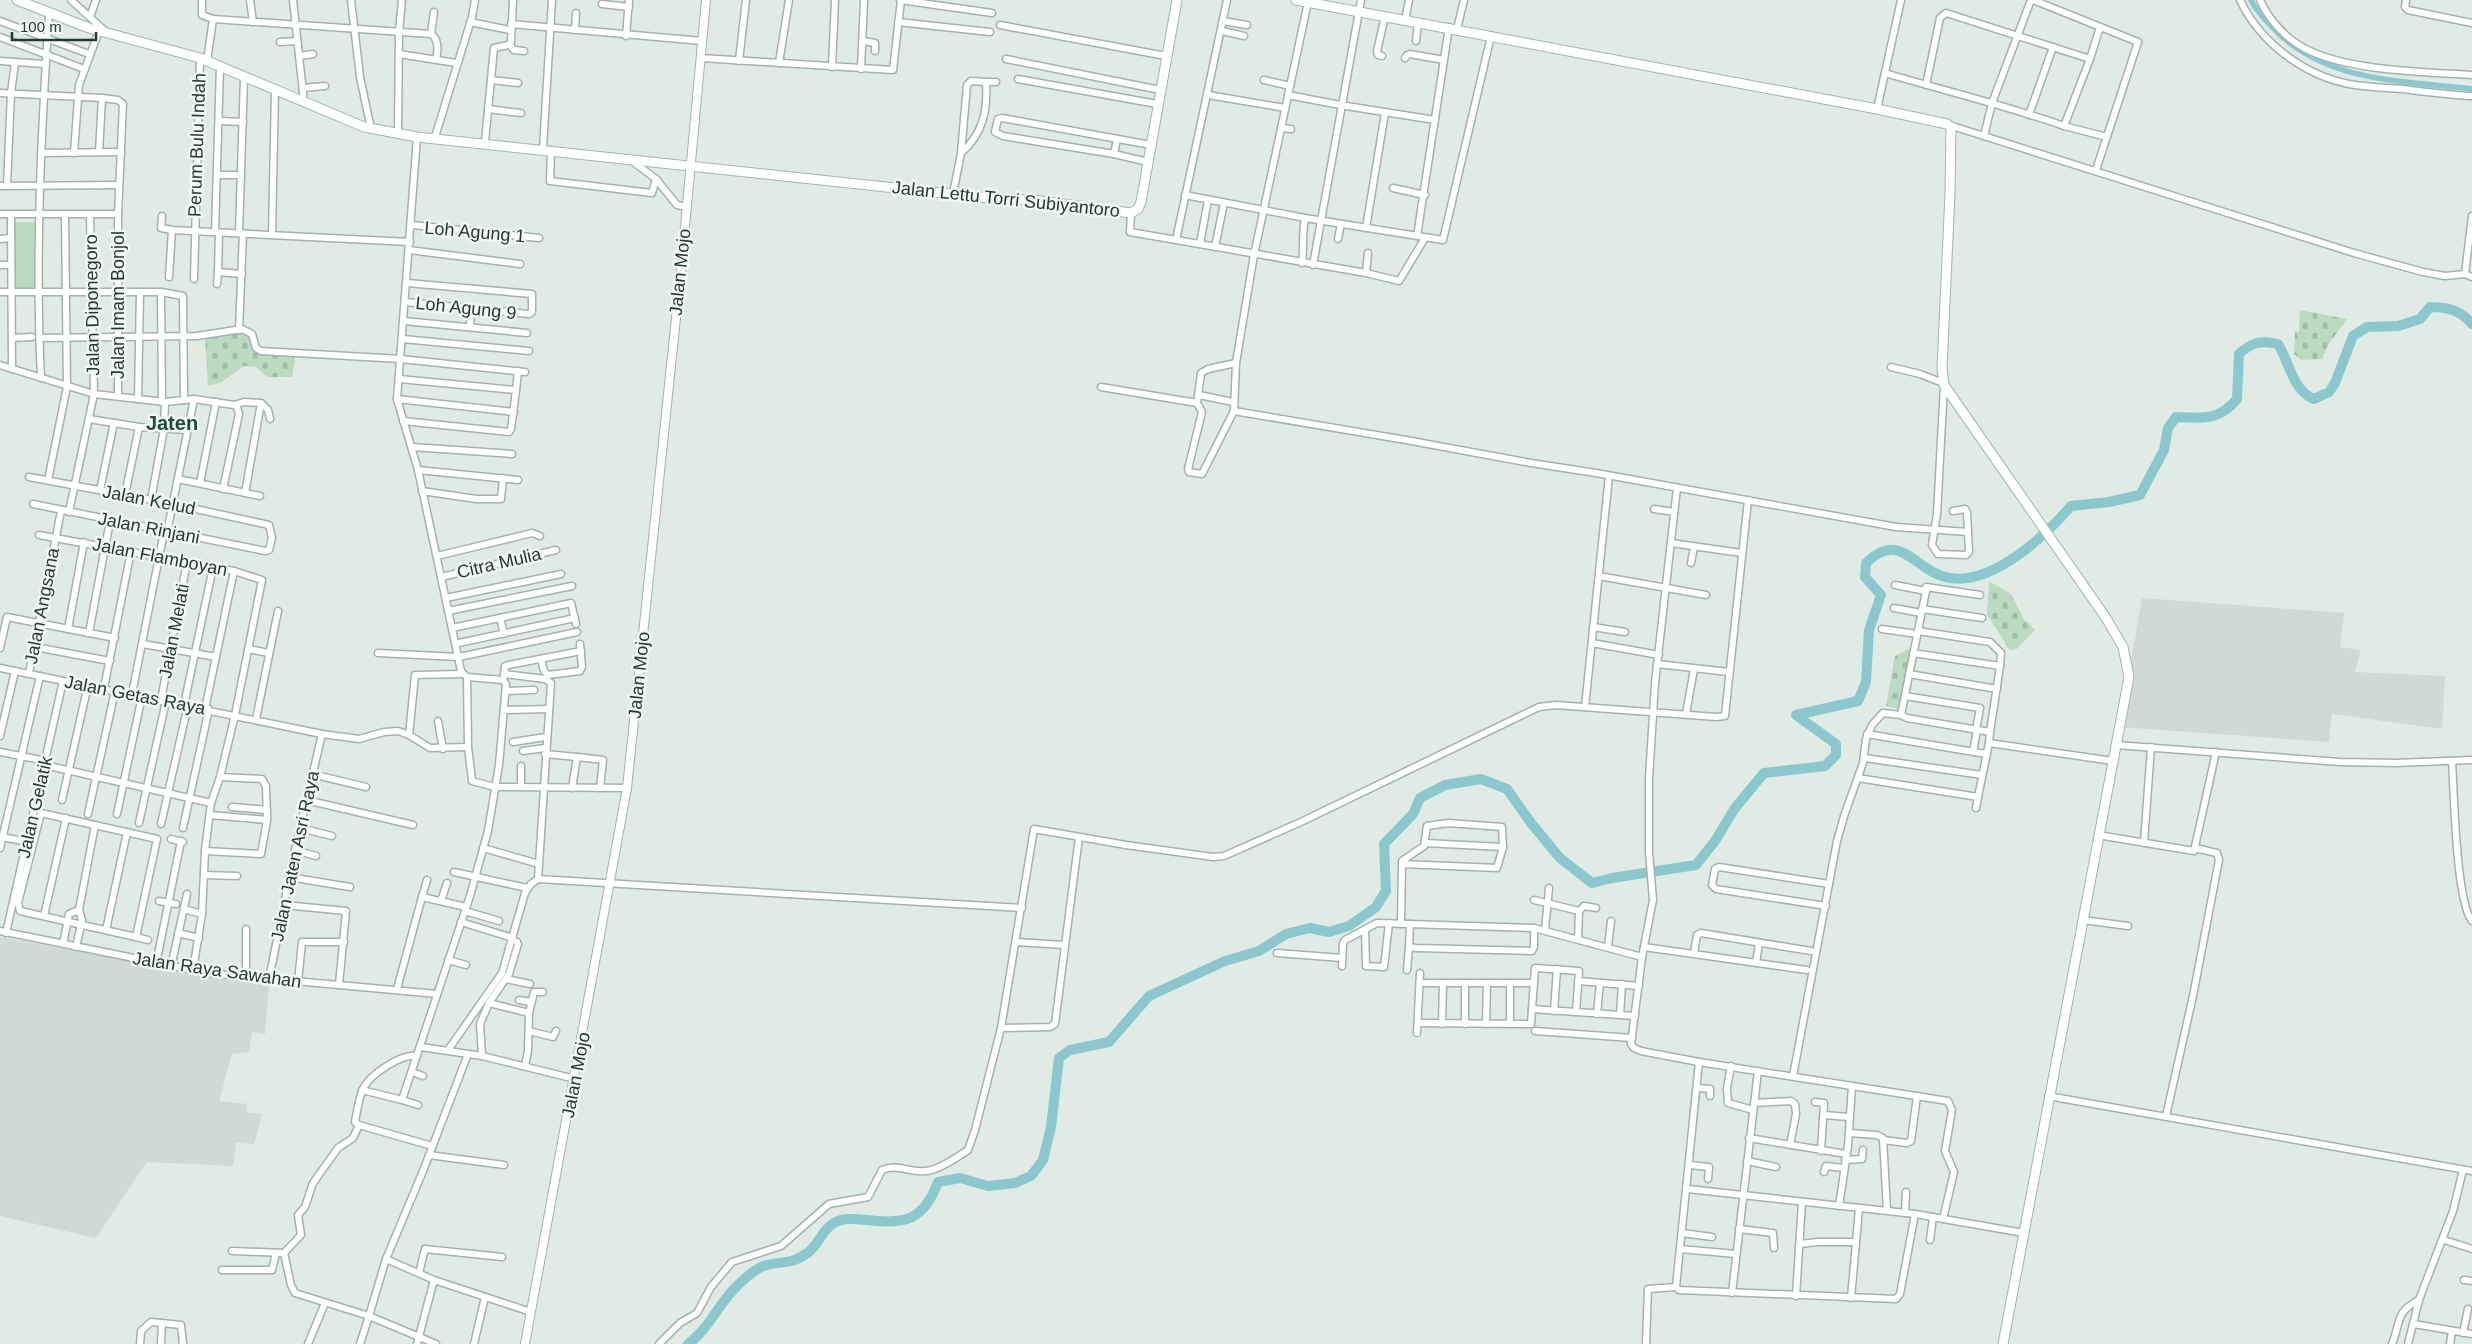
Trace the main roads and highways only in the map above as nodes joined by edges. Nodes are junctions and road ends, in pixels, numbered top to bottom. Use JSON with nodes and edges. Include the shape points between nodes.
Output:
{"nodes":[{"id":1,"x":17,"y":0,"type":"edge"},
{"id":2,"x":1177,"y":0,"type":"edge"},
{"id":3,"x":1296,"y":0,"type":"edge"},
{"id":4,"x":1311,"y":2,"type":"edge"},
{"id":5,"x":2003,"y":1344,"type":"edge"}],
"edges":[{"from":1,"to":2,"type":"main road","name":"Jalan Lettu Torri Subiyantoro","via":[[102,31],[220,66],[371,129],[418,137],[1034,200],[1131,213],[1140,206]]},
{"from":3,"to":4,"type":"main road"},
{"from":4,"to":5,"type":"main road","via":[[1949,125],[1952,148],[1942,353],[1944,384],[2113,629],[2126,658],[2128,683]]}]}
